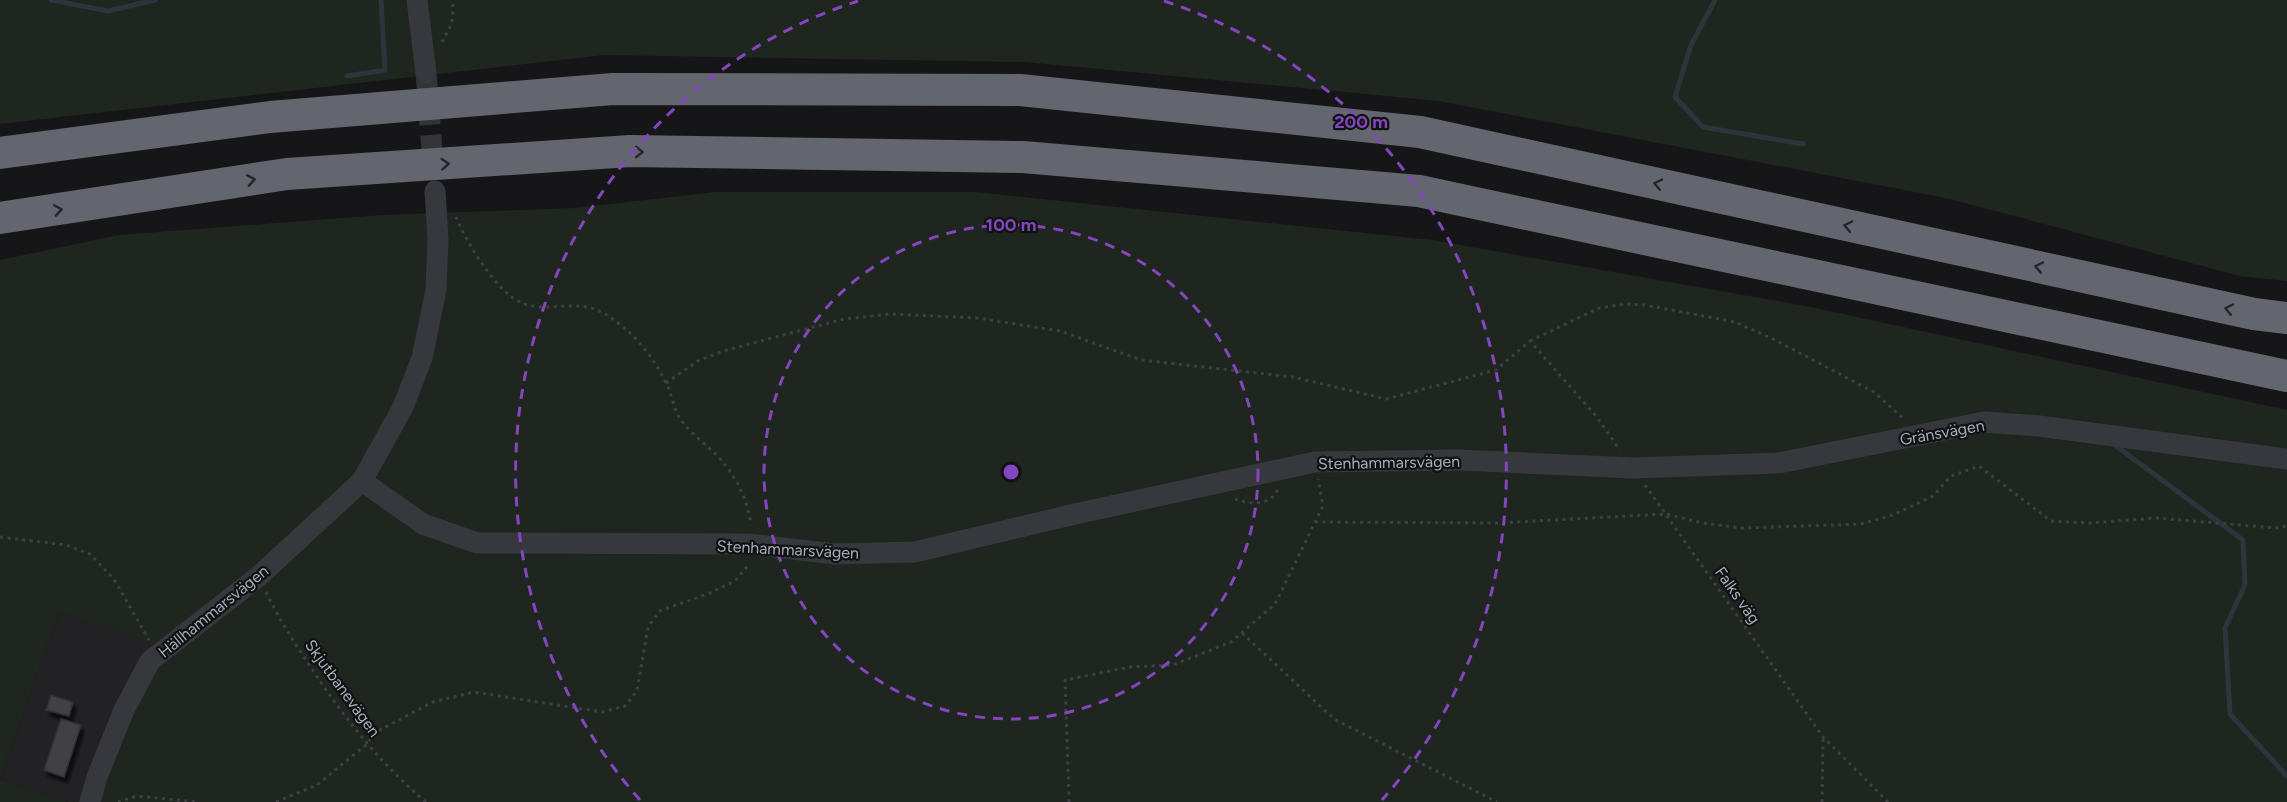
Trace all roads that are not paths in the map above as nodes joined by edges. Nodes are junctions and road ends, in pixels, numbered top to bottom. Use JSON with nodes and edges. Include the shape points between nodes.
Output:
{"nodes":[{"id":1,"x":417,"y":0,"type":"edge"},
{"id":2,"x":426,"y":73,"type":"tunnel mouth"},
{"id":3,"x":0,"y":153,"type":"edge"},
{"id":4,"x":435,"y":190,"type":"tunnel mouth"},
{"id":5,"x":0,"y":218,"type":"edge"},
{"id":6,"x":2287,"y":318,"type":"edge"},
{"id":7,"x":2287,"y":376,"type":"edge"},
{"id":8,"x":2287,"y":459,"type":"edge"},
{"id":9,"x":1633,"y":468,"type":"joint"},
{"id":10,"x":362,"y":481,"type":"junction"},
{"id":11,"x":90,"y":802,"type":"edge"}],
"edges":[{"from":1,"to":2,"type":"street"},
{"from":6,"to":3,"type":"highway","one_way":true,"via":[[1420,132],[1020,90],[613,89],[270,117]]},
{"from":4,"to":10,"type":"street","via":[[436,290],[422,358],[403,407]]},
{"from":5,"to":7,"type":"highway","one_way":true,"via":[[287,174],[630,151],[1023,157],[1419,191]]},
{"from":8,"to":9,"type":"street","name":"Gränsvägen","via":[[1984,422],[1779,463]]},
{"from":9,"to":10,"type":"street","name":"Stenhammarsvägen","via":[[1459,460],[1316,462],[915,552],[835,554],[749,544],[477,543],[423,524]]},
{"from":10,"to":11,"type":"street","name":"Hällhammarsvägen","via":[[259,576],[150,661],[124,710]]}]}
